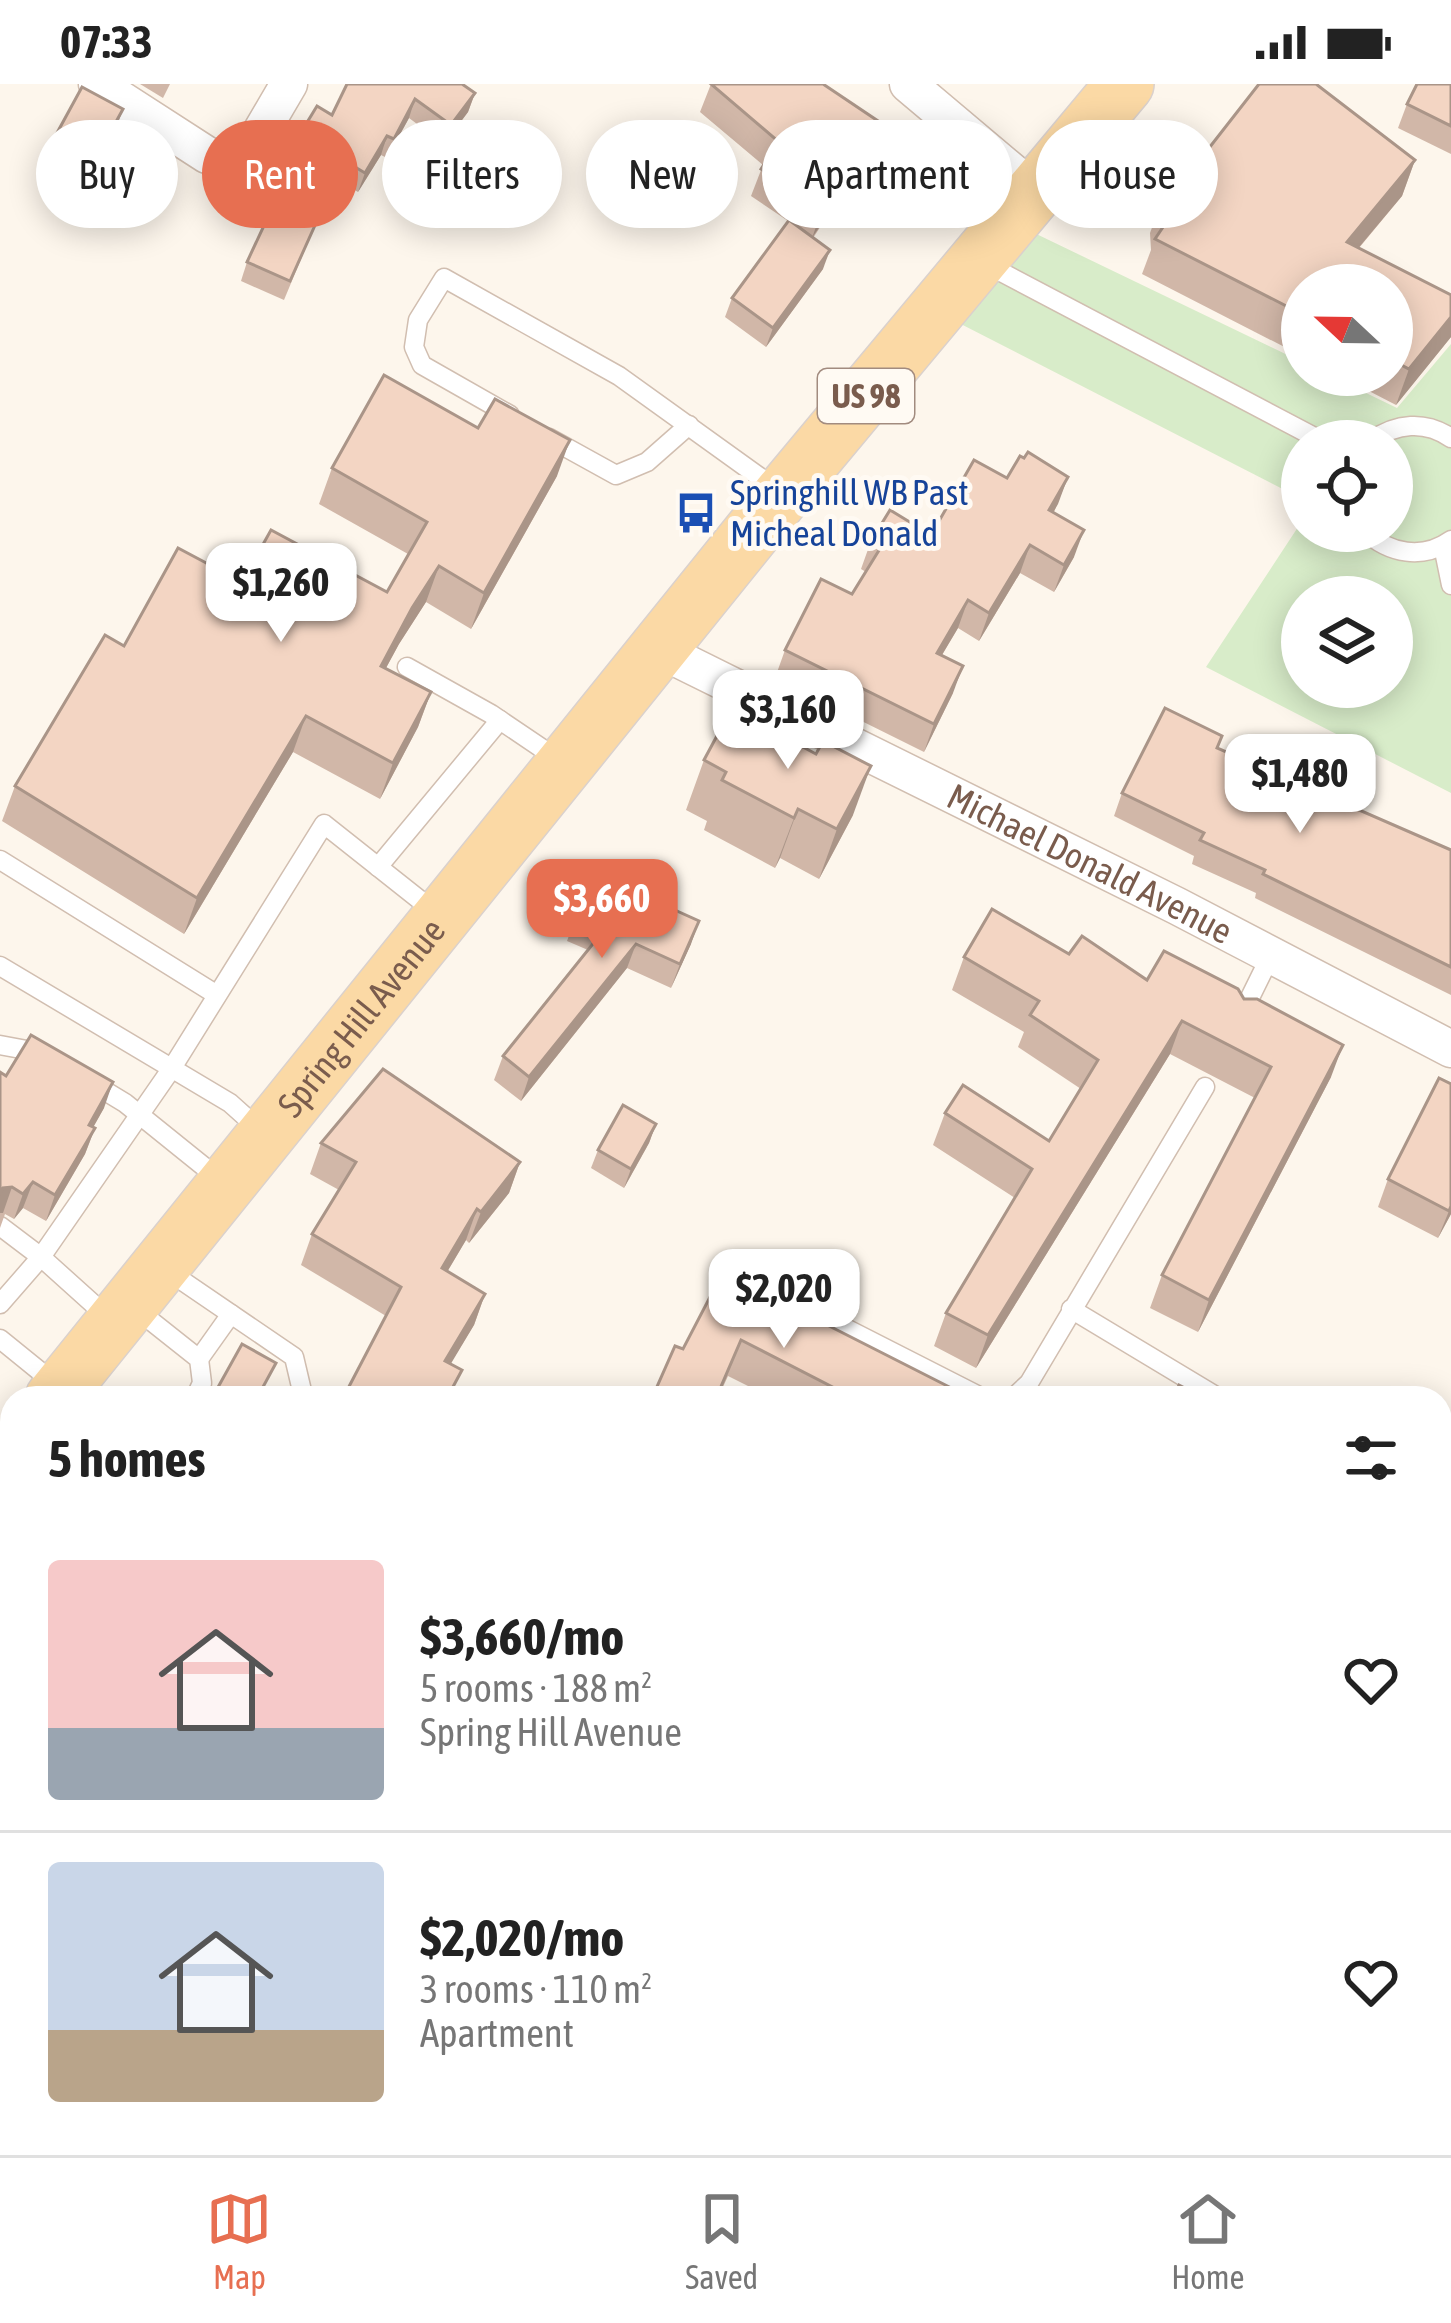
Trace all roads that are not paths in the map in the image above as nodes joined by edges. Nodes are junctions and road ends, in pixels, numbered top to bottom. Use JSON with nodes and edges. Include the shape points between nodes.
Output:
{"nodes":[{"id":1,"x":98,"y":84,"type":"edge"},
{"id":2,"x":289,"y":84,"type":"edge"},
{"id":3,"x":908,"y":84,"type":"edge"},
{"id":4,"x":1125,"y":84,"type":"edge"},
{"id":5,"x":1096,"y":120,"type":"edge"},
{"id":6,"x":1036,"y":193,"type":"joint"},
{"id":7,"x":980,"y":261,"type":"junction"},
{"id":8,"x":519,"y":420,"type":"edge"},
{"id":9,"x":1282,"y":420,"type":"edge"},
{"id":10,"x":689,"y":425,"type":"junction"},
{"id":11,"x":1413,"y":426,"type":"edge"},
{"id":12,"x":538,"y":431,"type":"edge"},
{"id":13,"x":1451,"y":438,"type":"edge"},
{"id":14,"x":783,"y":494,"type":"junction"},
{"id":15,"x":1447,"y":543,"type":"edge"},
{"id":16,"x":1401,"y":552,"type":"edge"},
{"id":17,"x":1451,"y":585,"type":"edge"},
{"id":18,"x":660,"y":650,"type":"junction"},
{"id":19,"x":407,"y":667,"type":"dead end"},
{"id":20,"x":500,"y":720,"type":"junction"},
{"id":21,"x":566,"y":765,"type":"junction"},
{"id":22,"x":0,"y":860,"type":"edge"},
{"id":23,"x":378,"y":867,"type":"junction"},
{"id":24,"x":442,"y":918,"type":"junction"},
{"id":25,"x":1271,"y":955,"type":"junction"},
{"id":26,"x":0,"y":966,"type":"edge"},
{"id":27,"x":217,"y":995,"type":"junction"},
{"id":28,"x":1239,"y":1020,"type":"edge"},
{"id":29,"x":0,"y":1045,"type":"edge"},
{"id":30,"x":1451,"y":1049,"type":"edge"},
{"id":31,"x":172,"y":1068,"type":"junction"},
{"id":32,"x":1205,"y":1087,"type":"dead end"},
{"id":33,"x":138,"y":1113,"type":"junction"},
{"id":34,"x":266,"y":1136,"type":"junction"},
{"id":35,"x":226,"y":1185,"type":"junction"},
{"id":36,"x":0,"y":1226,"type":"edge"},
{"id":37,"x":41,"y":1257,"type":"junction"},
{"id":38,"x":761,"y":1285,"type":"edge"},
{"id":39,"x":135,"y":1298,"type":"junction"},
{"id":40,"x":0,"y":1304,"type":"edge"},
{"id":41,"x":1071,"y":1309,"type":"junction"},
{"id":42,"x":231,"y":1314,"type":"junction"},
{"id":43,"x":0,"y":1339,"type":"edge"},
{"id":44,"x":199,"y":1359,"type":"junction"},
{"id":45,"x":50,"y":1386,"type":"edge"},
{"id":46,"x":63,"y":1386,"type":"edge"},
{"id":47,"x":201,"y":1386,"type":"edge"},
{"id":48,"x":301,"y":1386,"type":"edge"},
{"id":49,"x":959,"y":1386,"type":"edge"},
{"id":50,"x":1026,"y":1386,"type":"edge"},
{"id":51,"x":1199,"y":1386,"type":"edge"}],
"edges":[{"from":1,"to":2,"type":"street","via":[[207,155],[231,162],[248,154]]},
{"from":3,"to":6,"type":"street"},
{"from":4,"to":5,"type":"main road","name":"Spring Hill Avenue","number":"US 98"},
{"from":6,"to":7,"type":"main road","name":"Spring Hill Avenue","number":"US 98"},
{"from":7,"to":9,"type":"lane"},
{"from":7,"to":14,"type":"main road","name":"Spring Hill Avenue","number":"US 98"},
{"from":8,"to":10,"type":"lane","via":[[422,365],[413,347],[418,320],[444,278],[619,376]]},
{"from":10,"to":12,"type":"lane","via":[[647,462],[616,475]]},
{"from":10,"to":14,"type":"lane"},
{"from":11,"to":13,"type":"lane"},
{"from":14,"to":18,"type":"main road","name":"Spring Hill Avenue","number":"US 98"},
{"from":15,"to":16,"type":"lane"},
{"from":15,"to":17,"type":"lane"},
{"from":18,"to":21,"type":"main road","name":"Spring Hill Avenue","number":"US 98"},
{"from":18,"to":25,"type":"street","name":"Michael Donald Avenue"},
{"from":19,"to":20,"type":"lane"},
{"from":20,"to":21,"type":"lane"},
{"from":20,"to":23,"type":"lane"},
{"from":21,"to":24,"type":"main road","name":"Spring Hill Avenue","number":"US 98"},
{"from":22,"to":27,"type":"lane"},
{"from":23,"to":24,"type":"lane"},
{"from":23,"to":27,"type":"lane","via":[[324,824]]},
{"from":24,"to":34,"type":"main road","name":"Spring Hill Avenue","number":"US 98"},
{"from":25,"to":28,"type":"lane"},
{"from":25,"to":30,"type":"street","name":"Michael Donald Avenue"},
{"from":26,"to":31,"type":"lane"},
{"from":27,"to":31,"type":"lane"},
{"from":29,"to":33,"type":"lane","via":[[37,1049]]},
{"from":31,"to":33,"type":"lane"},
{"from":31,"to":34,"type":"lane"},
{"from":32,"to":41,"type":"lane"},
{"from":33,"to":35,"type":"lane"},
{"from":33,"to":37,"type":"lane"},
{"from":34,"to":35,"type":"main road","name":"Spring Hill Avenue","number":"US 98"},
{"from":35,"to":39,"type":"main road","name":"Spring Hill Avenue","number":"US 98"},
{"from":36,"to":37,"type":"lane"},
{"from":37,"to":39,"type":"lane"},
{"from":37,"to":40,"type":"lane"},
{"from":38,"to":49,"type":"lane"},
{"from":39,"to":42,"type":"lane"},
{"from":39,"to":44,"type":"lane"},
{"from":39,"to":46,"type":"main road","name":"Spring Hill Avenue","number":"US 98"},
{"from":41,"to":50,"type":"lane"},
{"from":41,"to":51,"type":"lane"},
{"from":42,"to":44,"type":"lane"},
{"from":42,"to":48,"type":"lane","via":[[294,1357]]},
{"from":43,"to":45,"type":"lane"},
{"from":44,"to":47,"type":"lane"}]}
